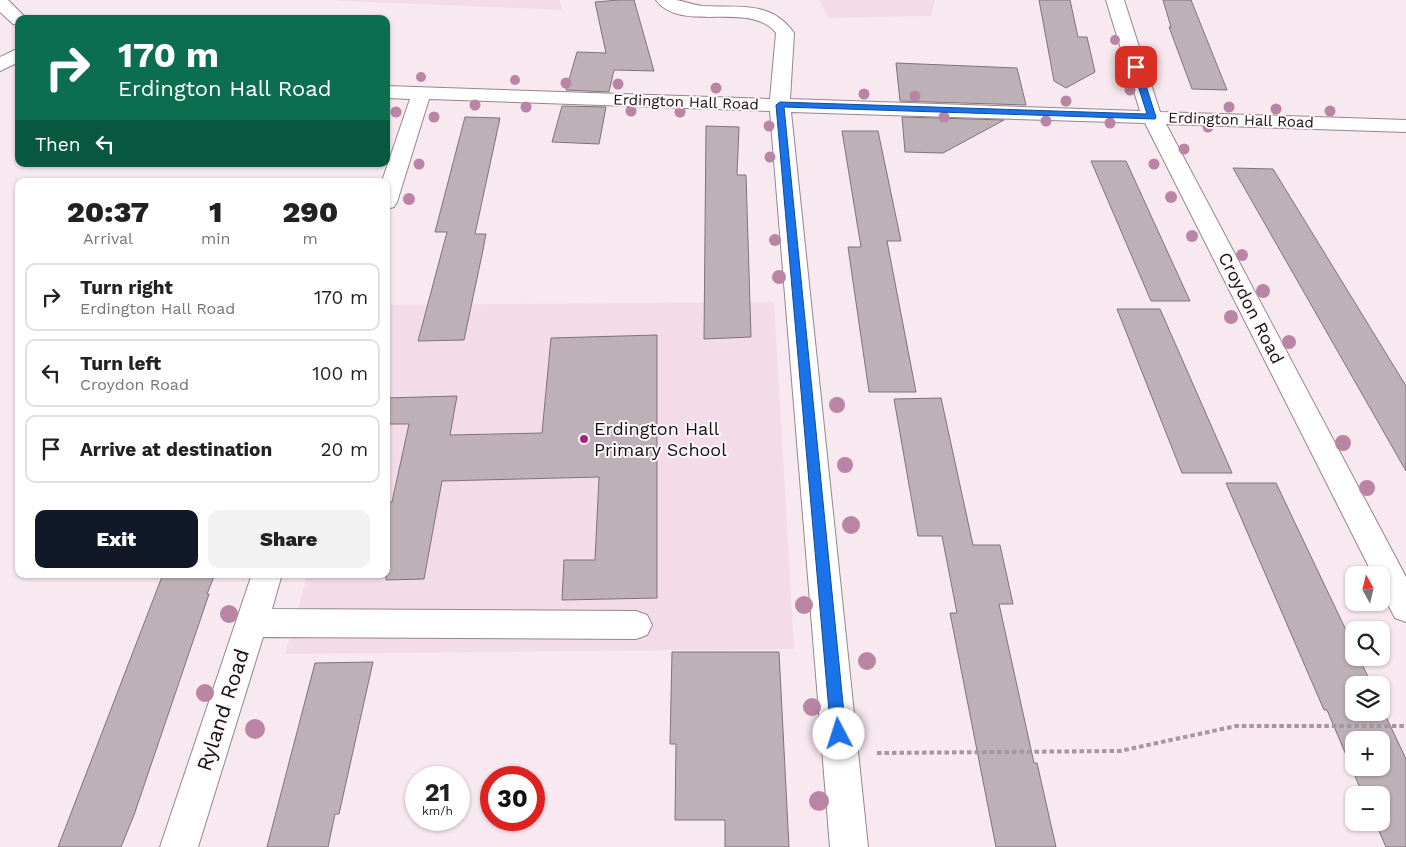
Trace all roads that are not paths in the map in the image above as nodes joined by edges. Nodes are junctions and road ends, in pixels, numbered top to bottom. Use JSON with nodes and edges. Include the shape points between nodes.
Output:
{"nodes":[{"id":1,"x":665,"y":0,"type":"edge"},
{"id":2,"x":1115,"y":0,"type":"edge"},
{"id":3,"x":0,"y":2,"type":"edge"},
{"id":4,"x":15,"y":16,"type":"edge"},
{"id":5,"x":15,"y":56,"type":"edge"},
{"id":6,"x":0,"y":65,"type":"edge"},
{"id":7,"x":0,"y":74,"type":"edge"},
{"id":8,"x":15,"y":75,"type":"edge"},
{"id":9,"x":390,"y":92,"type":"edge"},
{"id":10,"x":421,"y":94,"type":"junction"},
{"id":11,"x":780,"y":105,"type":"junction"},
{"id":12,"x":1152,"y":117,"type":"junction"},
{"id":13,"x":1406,"y":126,"type":"edge"},
{"id":14,"x":390,"y":190,"type":"edge"},
{"id":15,"x":266,"y":578,"type":"edge"},
{"id":16,"x":1406,"y":608,"type":"edge"},
{"id":17,"x":251,"y":622,"type":"junction"},
{"id":18,"x":636,"y":624,"type":"dead end"},
{"id":19,"x":179,"y":847,"type":"edge"},
{"id":20,"x":849,"y":847,"type":"edge"}],
"edges":[{"from":1,"to":11,"type":"street","via":[[674,6],[760,14],[776,21],[785,33]]},
{"from":2,"to":12,"type":"street","name":"Croydon Road"},
{"from":3,"to":4,"type":"street"},
{"from":5,"to":6,"type":"street"},
{"from":7,"to":8,"type":"street"},
{"from":9,"to":10,"type":"street","name":"Erdington Hall Road"},
{"from":10,"to":11,"type":"street","name":"Erdington Hall Road"},
{"from":10,"to":14,"type":"street"},
{"from":11,"to":12,"type":"street","name":"Erdington Hall Road"},
{"from":11,"to":20,"type":"street"},
{"from":12,"to":13,"type":"street","name":"Erdington Hall Road"},
{"from":12,"to":16,"type":"street","name":"Croydon Road"},
{"from":15,"to":17,"type":"street","name":"Ryland Road"},
{"from":17,"to":18,"type":"street"},
{"from":17,"to":19,"type":"street","name":"Ryland Road"}]}
